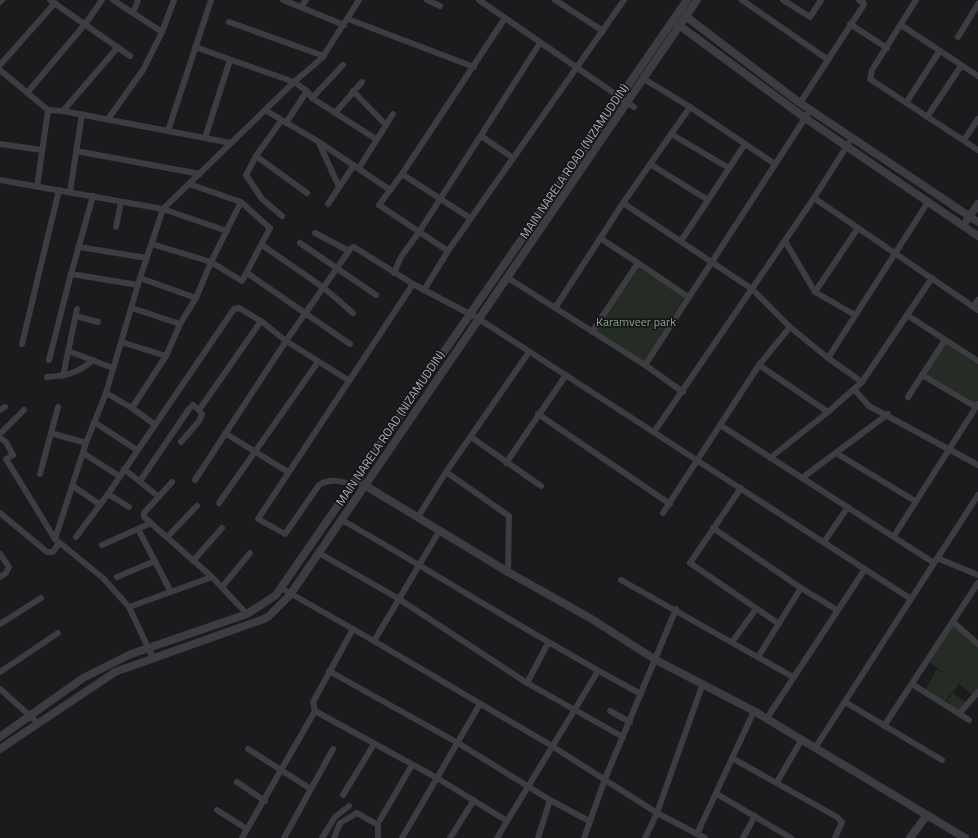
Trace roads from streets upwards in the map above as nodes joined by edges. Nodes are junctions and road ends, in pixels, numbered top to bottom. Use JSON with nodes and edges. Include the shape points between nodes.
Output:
{"nodes":[{"id":1,"x":102,"y":0,"type":"edge"},
{"id":2,"x":113,"y":0,"type":"edge"},
{"id":3,"x":138,"y":0,"type":"edge"},
{"id":4,"x":174,"y":0,"type":"edge"},
{"id":5,"x":212,"y":0,"type":"edge"},
{"id":6,"x":283,"y":0,"type":"edge"},
{"id":7,"x":306,"y":0,"type":"edge"},
{"id":8,"x":360,"y":0,"type":"edge"},
{"id":9,"x":427,"y":0,"type":"edge"},
{"id":10,"x":479,"y":0,"type":"edge"},
{"id":11,"x":555,"y":0,"type":"edge"},
{"id":12,"x":624,"y":0,"type":"edge"},
{"id":13,"x":687,"y":0,"type":"edge"},
{"id":14,"x":698,"y":0,"type":"edge"},
{"id":15,"x":742,"y":0,"type":"edge"},
{"id":16,"x":783,"y":0,"type":"edge"},
{"id":17,"x":821,"y":0,"type":"edge"},
{"id":18,"x":860,"y":0,"type":"edge"},
{"id":19,"x":916,"y":0,"type":"edge"},
{"id":20,"x":53,"y":2,"type":"edge"},
{"id":21,"x":977,"y":2,"type":"edge"},
{"id":22,"x":440,"y":6,"type":"dead end"},
{"id":23,"x":301,"y":7,"type":"junction"},
{"id":24,"x":133,"y":13,"type":"junction"},
{"id":25,"x":683,"y":14,"type":"junction"},
{"id":26,"x":505,"y":18,"type":"junction"},
{"id":27,"x":229,"y":22,"type":"dead end"},
{"id":28,"x":346,"y":22,"type":"junction"},
{"id":29,"x":86,"y":23,"type":"junction"},
{"id":30,"x":677,"y":24,"type":"junction"},
{"id":31,"x":850,"y":24,"type":"junction"},
{"id":32,"x":901,"y":25,"type":"junction"},
{"id":33,"x":603,"y":31,"type":"junction"},
{"id":34,"x":162,"y":32,"type":"junction"},
{"id":35,"x":958,"y":36,"type":"dead end"},
{"id":36,"x":540,"y":43,"type":"junction"},
{"id":37,"x":118,"y":47,"type":"junction"},
{"id":38,"x":195,"y":47,"type":"junction"},
{"id":39,"x":887,"y":48,"type":"junction"},
{"id":40,"x":939,"y":52,"type":"junction"},
{"id":41,"x":130,"y":56,"type":"dead end"},
{"id":42,"x":324,"y":56,"type":"junction"},
{"id":43,"x":827,"y":59,"type":"junction"},
{"id":44,"x":230,"y":60,"type":"junction"},
{"id":45,"x":0,"y":65,"type":"edge"},
{"id":46,"x":343,"y":65,"type":"dead end"},
{"id":47,"x":961,"y":66,"type":"junction"},
{"id":48,"x":474,"y":67,"type":"junction"},
{"id":49,"x":577,"y":68,"type":"junction"},
{"id":50,"x":0,"y":70,"type":"edge"},
{"id":51,"x":978,"y":76,"type":"edge"},
{"id":52,"x":644,"y":79,"type":"junction"},
{"id":53,"x":294,"y":82,"type":"junction"},
{"id":54,"x":362,"y":82,"type":"dead end"},
{"id":55,"x":307,"y":90,"type":"junction"},
{"id":56,"x":353,"y":90,"type":"junction"},
{"id":57,"x":27,"y":93,"type":"junction"},
{"id":58,"x":312,"y":98,"type":"junction"},
{"id":59,"x":620,"y":98,"type":"junction"},
{"id":60,"x":800,"y":103,"type":"junction"},
{"id":61,"x":906,"y":103,"type":"junction"},
{"id":62,"x":631,"y":105,"type":"junction"},
{"id":63,"x":690,"y":107,"type":"junction"},
{"id":64,"x":48,"y":110,"type":"junction"},
{"id":65,"x":265,"y":110,"type":"junction"},
{"id":66,"x":811,"y":110,"type":"junction"},
{"id":67,"x":63,"y":111,"type":"junction"},
{"id":68,"x":334,"y":113,"type":"junction"},
{"id":69,"x":82,"y":114,"type":"junction"},
{"id":70,"x":393,"y":114,"type":"dead end"},
{"id":71,"x":927,"y":117,"type":"junction"},
{"id":72,"x":805,"y":118,"type":"junction"},
{"id":73,"x":978,"y":118,"type":"edge"},
{"id":74,"x":108,"y":119,"type":"junction"},
{"id":75,"x":283,"y":122,"type":"junction"},
{"id":76,"x":386,"y":125,"type":"junction"},
{"id":77,"x":168,"y":131,"type":"junction"},
{"id":78,"x":672,"y":134,"type":"junction"},
{"id":79,"x":481,"y":136,"type":"junction"},
{"id":80,"x":205,"y":138,"type":"junction"},
{"id":81,"x":852,"y":138,"type":"junction"},
{"id":82,"x":376,"y":139,"type":"junction"},
{"id":83,"x":964,"y":140,"type":"junction"},
{"id":84,"x":319,"y":142,"type":"junction"},
{"id":85,"x":231,"y":143,"type":"junction"},
{"id":86,"x":0,"y":144,"type":"edge"},
{"id":87,"x":745,"y":144,"type":"junction"},
{"id":88,"x":846,"y":147,"type":"junction"},
{"id":89,"x":42,"y":150,"type":"junction"},
{"id":90,"x":978,"y":150,"type":"edge"},
{"id":91,"x":76,"y":151,"type":"junction"},
{"id":92,"x":256,"y":156,"type":"junction"},
{"id":93,"x":512,"y":158,"type":"junction"},
{"id":94,"x":650,"y":164,"type":"junction"},
{"id":95,"x":775,"y":164,"type":"junction"},
{"id":96,"x":356,"y":166,"type":"junction"},
{"id":97,"x":729,"y":168,"type":"junction"},
{"id":98,"x":200,"y":174,"type":"junction"},
{"id":99,"x":402,"y":174,"type":"junction"},
{"id":100,"x":0,"y":180,"type":"edge"},
{"id":101,"x":189,"y":184,"type":"junction"},
{"id":102,"x":37,"y":186,"type":"junction"},
{"id":103,"x":339,"y":187,"type":"junction"},
{"id":104,"x":59,"y":190,"type":"junction"},
{"id":105,"x":390,"y":190,"type":"junction"},
{"id":106,"x":70,"y":192,"type":"junction"},
{"id":107,"x":307,"y":193,"type":"dead end"},
{"id":108,"x":93,"y":196,"type":"junction"},
{"id":109,"x":814,"y":198,"type":"junction"},
{"id":110,"x":440,"y":200,"type":"junction"},
{"id":111,"x":708,"y":200,"type":"junction"},
{"id":112,"x":121,"y":202,"type":"junction"},
{"id":113,"x":241,"y":202,"type":"junction"},
{"id":114,"x":928,"y":202,"type":"junction"},
{"id":115,"x":623,"y":203,"type":"junction"},
{"id":116,"x":328,"y":204,"type":"dead end"},
{"id":117,"x":978,"y":204,"type":"edge"},
{"id":118,"x":163,"y":209,"type":"junction"},
{"id":119,"x":282,"y":216,"type":"dead end"},
{"id":120,"x":969,"y":216,"type":"junction"},
{"id":121,"x":470,"y":218,"type":"junction"},
{"id":122,"x":978,"y":223,"type":"edge"},
{"id":123,"x":964,"y":225,"type":"junction"},
{"id":124,"x":116,"y":227,"type":"dead end"},
{"id":125,"x":858,"y":228,"type":"junction"},
{"id":126,"x":227,"y":231,"type":"junction"},
{"id":127,"x":419,"y":232,"type":"junction"},
{"id":128,"x":315,"y":233,"type":"dead end"},
{"id":129,"x":975,"y":234,"type":"edge"},
{"id":130,"x":600,"y":238,"type":"junction"},
{"id":131,"x":681,"y":241,"type":"junction"},
{"id":132,"x":785,"y":241,"type":"junction"},
{"id":133,"x":300,"y":243,"type":"dead end"},
{"id":134,"x":152,"y":244,"type":"junction"},
{"id":135,"x":262,"y":245,"type":"junction"},
{"id":136,"x":79,"y":247,"type":"junction"},
{"id":137,"x":349,"y":251,"type":"junction"},
{"id":138,"x":448,"y":251,"type":"junction"},
{"id":139,"x":895,"y":253,"type":"junction"},
{"id":140,"x":147,"y":258,"type":"junction"},
{"id":141,"x":711,"y":261,"type":"junction"},
{"id":142,"x":211,"y":262,"type":"junction"},
{"id":143,"x":638,"y":263,"type":"junction"},
{"id":144,"x":337,"y":267,"type":"junction"},
{"id":145,"x":247,"y":273,"type":"junction"},
{"id":146,"x":394,"y":273,"type":"junction"},
{"id":147,"x":71,"y":274,"type":"junction"},
{"id":148,"x":140,"y":278,"type":"junction"},
{"id":149,"x":508,"y":278,"type":"junction"},
{"id":150,"x":932,"y":278,"type":"junction"},
{"id":151,"x":413,"y":284,"type":"junction"},
{"id":152,"x":138,"y":285,"type":"junction"},
{"id":153,"x":324,"y":288,"type":"junction"},
{"id":154,"x":752,"y":289,"type":"junction"},
{"id":155,"x":424,"y":290,"type":"junction"},
{"id":156,"x":815,"y":292,"type":"junction"},
{"id":157,"x":376,"y":295,"type":"dead end"},
{"id":158,"x":688,"y":296,"type":"junction"},
{"id":159,"x":196,"y":298,"type":"junction"},
{"id":160,"x":978,"y":300,"type":"edge"},
{"id":161,"x":132,"y":308,"type":"junction"},
{"id":162,"x":555,"y":308,"type":"junction"},
{"id":163,"x":976,"y":308,"type":"edge"},
{"id":164,"x":77,"y":309,"type":"dead end"},
{"id":165,"x":354,"y":313,"type":"dead end"},
{"id":166,"x":306,"y":314,"type":"junction"},
{"id":167,"x":471,"y":314,"type":"junction"},
{"id":168,"x":907,"y":315,"type":"junction"},
{"id":169,"x":76,"y":316,"type":"junction"},
{"id":170,"x":855,"y":316,"type":"junction"},
{"id":171,"x":479,"y":319,"type":"junction"},
{"id":172,"x":261,"y":321,"type":"junction"},
{"id":173,"x":98,"y":322,"type":"dead end"},
{"id":174,"x":180,"y":324,"type":"junction"},
{"id":175,"x":790,"y":327,"type":"junction"},
{"id":176,"x":592,"y":332,"type":"junction"},
{"id":177,"x":945,"y":340,"type":"junction"},
{"id":178,"x":286,"y":341,"type":"junction"},
{"id":179,"x":121,"y":342,"type":"junction"},
{"id":180,"x":22,"y":344,"type":"dead end"},
{"id":181,"x":350,"y":344,"type":"dead end"},
{"id":182,"x":68,"y":351,"type":"junction"},
{"id":183,"x":529,"y":352,"type":"junction"},
{"id":184,"x":166,"y":356,"type":"junction"},
{"id":185,"x":828,"y":358,"type":"junction"},
{"id":186,"x":49,"y":360,"type":"dead end"},
{"id":187,"x":92,"y":360,"type":"junction"},
{"id":188,"x":978,"y":361,"type":"edge"},
{"id":189,"x":318,"y":362,"type":"junction"},
{"id":190,"x":645,"y":364,"type":"junction"},
{"id":191,"x":759,"y":365,"type":"junction"},
{"id":192,"x":114,"y":368,"type":"junction"},
{"id":193,"x":566,"y":375,"type":"junction"},
{"id":194,"x":922,"y":375,"type":"junction"},
{"id":195,"x":63,"y":376,"type":"junction"},
{"id":196,"x":47,"y":377,"type":"dead end"},
{"id":197,"x":348,"y":380,"type":"junction"},
{"id":198,"x":862,"y":382,"type":"junction"},
{"id":199,"x":854,"y":389,"type":"junction"},
{"id":200,"x":682,"y":392,"type":"junction"},
{"id":201,"x":106,"y":394,"type":"junction"},
{"id":202,"x":908,"y":397,"type":"dead end"},
{"id":203,"x":977,"y":406,"type":"edge"},
{"id":204,"x":58,"y":407,"type":"dead end"},
{"id":205,"x":132,"y":408,"type":"junction"},
{"id":206,"x":24,"y":410,"type":"dead end"},
{"id":207,"x":199,"y":410,"type":"junction"},
{"id":208,"x":828,"y":412,"type":"junction"},
{"id":209,"x":538,"y":414,"type":"junction"},
{"id":210,"x":888,"y":414,"type":"junction"},
{"id":211,"x":94,"y":422,"type":"junction"},
{"id":212,"x":154,"y":424,"type":"junction"},
{"id":213,"x":720,"y":424,"type":"junction"},
{"id":214,"x":654,"y":432,"type":"junction"},
{"id":215,"x":51,"y":433,"type":"junction"},
{"id":216,"x":225,"y":433,"type":"junction"},
{"id":217,"x":0,"y":434,"type":"edge"},
{"id":218,"x":471,"y":437,"type":"junction"},
{"id":219,"x":0,"y":438,"type":"edge"},
{"id":220,"x":181,"y":442,"type":"dead end"},
{"id":221,"x":86,"y":444,"type":"junction"},
{"id":222,"x":137,"y":450,"type":"junction"},
{"id":223,"x":255,"y":450,"type":"junction"},
{"id":224,"x":951,"y":450,"type":"junction"},
{"id":225,"x":83,"y":453,"type":"junction"},
{"id":226,"x":836,"y":453,"type":"junction"},
{"id":227,"x":770,"y":458,"type":"junction"},
{"id":228,"x":698,"y":460,"type":"junction"},
{"id":229,"x":506,"y":463,"type":"junction"},
{"id":230,"x":978,"y":465,"type":"edge"},
{"id":231,"x":124,"y":469,"type":"junction"},
{"id":232,"x":288,"y":472,"type":"junction"},
{"id":233,"x":446,"y":472,"type":"junction"},
{"id":234,"x":40,"y":474,"type":"dead end"},
{"id":235,"x":119,"y":476,"type":"junction"},
{"id":236,"x":802,"y":478,"type":"junction"},
{"id":237,"x":195,"y":480,"type":"dead end"},
{"id":238,"x":140,"y":481,"type":"junction"},
{"id":239,"x":172,"y":482,"type":"dead end"},
{"id":240,"x":355,"y":483,"type":"junction"},
{"id":241,"x":365,"y":485,"type":"junction"},
{"id":242,"x":73,"y":486,"type":"junction"},
{"id":243,"x":541,"y":486,"type":"dead end"},
{"id":244,"x":741,"y":488,"type":"junction"},
{"id":245,"x":108,"y":494,"type":"junction"},
{"id":246,"x":978,"y":495,"type":"edge"},
{"id":247,"x":159,"y":497,"type":"junction"},
{"id":248,"x":915,"y":501,"type":"junction"},
{"id":249,"x":219,"y":503,"type":"dead end"},
{"id":250,"x":99,"y":504,"type":"junction"},
{"id":251,"x":670,"y":504,"type":"junction"},
{"id":252,"x":197,"y":506,"type":"dead end"},
{"id":253,"x":128,"y":507,"type":"dead end"},
{"id":254,"x":848,"y":507,"type":"junction"},
{"id":255,"x":0,"y":513,"type":"edge"},
{"id":256,"x":663,"y":513,"type":"dead end"},
{"id":257,"x":418,"y":517,"type":"junction"},
{"id":258,"x":342,"y":520,"type":"junction"},
{"id":259,"x":151,"y":523,"type":"junction"},
{"id":260,"x":222,"y":528,"type":"dead end"},
{"id":261,"x":713,"y":528,"type":"junction"},
{"id":262,"x":138,"y":529,"type":"junction"},
{"id":263,"x":440,"y":530,"type":"junction"},
{"id":264,"x":894,"y":536,"type":"junction"},
{"id":265,"x":76,"y":537,"type":"dead end"},
{"id":266,"x":167,"y":537,"type":"junction"},
{"id":267,"x":57,"y":541,"type":"junction"},
{"id":268,"x":824,"y":542,"type":"junction"},
{"id":269,"x":102,"y":545,"type":"dead end"},
{"id":270,"x":250,"y":553,"type":"dead end"},
{"id":271,"x":319,"y":553,"type":"junction"},
{"id":272,"x":0,"y":554,"type":"edge"},
{"id":273,"x":155,"y":561,"type":"junction"},
{"id":274,"x":193,"y":561,"type":"junction"},
{"id":275,"x":935,"y":561,"type":"junction"},
{"id":276,"x":420,"y":564,"type":"junction"},
{"id":277,"x":865,"y":569,"type":"junction"},
{"id":278,"x":508,"y":572,"type":"junction"},
{"id":279,"x":978,"y":575,"type":"edge"},
{"id":280,"x":0,"y":577,"type":"edge"},
{"id":281,"x":117,"y":577,"type":"dead end"},
{"id":282,"x":212,"y":577,"type":"junction"},
{"id":283,"x":621,"y":580,"type":"dead end"},
{"id":284,"x":978,"y":583,"type":"edge"},
{"id":285,"x":222,"y":586,"type":"junction"},
{"id":286,"x":281,"y":588,"type":"junction"},
{"id":287,"x":801,"y":588,"type":"junction"},
{"id":288,"x":171,"y":592,"type":"junction"},
{"id":289,"x":290,"y":595,"type":"junction"},
{"id":290,"x":41,"y":598,"type":"dead end"},
{"id":291,"x":911,"y":599,"type":"junction"},
{"id":292,"x":399,"y":600,"type":"junction"},
{"id":293,"x":129,"y":607,"type":"junction"},
{"id":294,"x":676,"y":609,"type":"junction"},
{"id":295,"x":756,"y":609,"type":"junction"},
{"id":296,"x":837,"y":610,"type":"junction"},
{"id":297,"x":248,"y":614,"type":"junction"},
{"id":298,"x":953,"y":622,"type":"junction"},
{"id":299,"x":0,"y":624,"type":"edge"},
{"id":300,"x":779,"y":624,"type":"junction"},
{"id":301,"x":353,"y":629,"type":"junction"},
{"id":302,"x":58,"y":633,"type":"dead end"},
{"id":303,"x":374,"y":641,"type":"junction"},
{"id":304,"x":732,"y":642,"type":"junction"},
{"id":305,"x":548,"y":643,"type":"junction"},
{"id":306,"x":978,"y":644,"type":"edge"},
{"id":307,"x":149,"y":648,"type":"junction"},
{"id":308,"x":758,"y":657,"type":"junction"},
{"id":309,"x":153,"y":658,"type":"junction"},
{"id":310,"x":656,"y":660,"type":"junction"},
{"id":311,"x":329,"y":671,"type":"junction"},
{"id":312,"x":598,"y":671,"type":"junction"},
{"id":313,"x":0,"y":672,"type":"edge"},
{"id":314,"x":793,"y":677,"type":"junction"},
{"id":315,"x":526,"y":683,"type":"junction"},
{"id":316,"x":703,"y":683,"type":"junction"},
{"id":317,"x":912,"y":684,"type":"junction"},
{"id":318,"x":0,"y":689,"type":"edge"},
{"id":319,"x":978,"y":692,"type":"edge"},
{"id":320,"x":641,"y":694,"type":"junction"},
{"id":321,"x":845,"y":702,"type":"junction"},
{"id":322,"x":480,"y":704,"type":"junction"},
{"id":323,"x":573,"y":710,"type":"junction"},
{"id":324,"x":754,"y":710,"type":"junction"},
{"id":325,"x":315,"y":711,"type":"junction"},
{"id":326,"x":610,"y":711,"type":"dead end"},
{"id":327,"x":959,"y":714,"type":"junction"},
{"id":328,"x":30,"y":715,"type":"junction"},
{"id":329,"x":767,"y":718,"type":"junction"},
{"id":330,"x":968,"y":720,"type":"dead end"},
{"id":331,"x":630,"y":722,"type":"junction"},
{"id":332,"x":38,"y":723,"type":"junction"},
{"id":333,"x":884,"y":726,"type":"junction"},
{"id":334,"x":0,"y":737,"type":"edge"},
{"id":335,"x":623,"y":737,"type":"junction"},
{"id":336,"x":802,"y":739,"type":"junction"},
{"id":337,"x":458,"y":743,"type":"junction"},
{"id":338,"x":374,"y":744,"type":"junction"},
{"id":339,"x":552,"y":746,"type":"junction"},
{"id":340,"x":815,"y":748,"type":"junction"},
{"id":341,"x":0,"y":749,"type":"edge"},
{"id":342,"x":248,"y":749,"type":"dead end"},
{"id":343,"x":333,"y":749,"type":"dead end"},
{"id":344,"x":732,"y":758,"type":"junction"},
{"id":345,"x":942,"y":760,"type":"dead end"},
{"id":346,"x":412,"y":765,"type":"junction"},
{"id":347,"x":282,"y":770,"type":"junction"},
{"id":348,"x":437,"y":778,"type":"junction"},
{"id":349,"x":606,"y":779,"type":"junction"},
{"id":350,"x":237,"y":782,"type":"dead end"},
{"id":351,"x":777,"y":782,"type":"junction"},
{"id":352,"x":528,"y":785,"type":"junction"},
{"id":353,"x":312,"y":789,"type":"junction"},
{"id":354,"x":717,"y":794,"type":"junction"},
{"id":355,"x":343,"y":795,"type":"dead end"},
{"id":356,"x":474,"y":800,"type":"junction"},
{"id":357,"x":550,"y":800,"type":"junction"},
{"id":358,"x":265,"y":801,"type":"junction"},
{"id":359,"x":349,"y":806,"type":"dead end"},
{"id":360,"x":217,"y":810,"type":"dead end"},
{"id":361,"x":657,"y":813,"type":"junction"},
{"id":362,"x":927,"y":815,"type":"junction"},
{"id":363,"x":755,"y":816,"type":"junction"},
{"id":364,"x":380,"y":820,"type":"dead end"},
{"id":365,"x":589,"y":820,"type":"junction"},
{"id":366,"x":507,"y":821,"type":"junction"},
{"id":367,"x":247,"y":829,"type":"junction"},
{"id":368,"x":697,"y":834,"type":"junction"},
{"id":369,"x":335,"y":836,"type":"edge"},
{"id":370,"x":242,"y":838,"type":"edge"},
{"id":371,"x":284,"y":838,"type":"edge"},
{"id":372,"x":322,"y":838,"type":"edge"},
{"id":373,"x":342,"y":838,"type":"edge"},
{"id":374,"x":378,"y":838,"type":"edge"},
{"id":375,"x":402,"y":838,"type":"edge"},
{"id":376,"x":450,"y":838,"type":"edge"},
{"id":377,"x":497,"y":838,"type":"edge"},
{"id":378,"x":538,"y":838,"type":"edge"},
{"id":379,"x":584,"y":838,"type":"edge"},
{"id":380,"x":645,"y":838,"type":"edge"},
{"id":381,"x":705,"y":838,"type":"edge"},
{"id":382,"x":743,"y":838,"type":"edge"},
{"id":383,"x":791,"y":838,"type":"edge"},
{"id":384,"x":835,"y":838,"type":"edge"},
{"id":385,"x":910,"y":838,"type":"edge"},
{"id":386,"x":965,"y":838,"type":"edge"}],
"edges":[{"from":1,"to":29,"type":"street"},
{"from":2,"to":24,"type":"street"},
{"from":3,"to":24,"type":"street"},
{"from":4,"to":34,"type":"street"},
{"from":5,"to":38,"type":"street"},
{"from":6,"to":23,"type":"street"},
{"from":7,"to":23,"type":"street"},
{"from":8,"to":28,"type":"street"},
{"from":9,"to":22,"type":"street"},
{"from":10,"to":26,"type":"street"},
{"from":11,"to":33,"type":"street"},
{"from":12,"to":33,"type":"street"},
{"from":13,"to":25,"type":"street","name":"MAIN NARELA ROAD (NIZAMUDDIN)"},
{"from":14,"to":25,"type":"street","name":"MAIN NARELA ROAD (NIZAMUDDIN)"},
{"from":15,"to":43,"type":"street"},
{"from":16,"to":17,"type":"street","via":[[810,17]]},
{"from":18,"to":31,"type":"street","via":[[864,3]]},
{"from":19,"to":32,"type":"street"},
{"from":20,"to":29,"type":"street"},
{"from":20,"to":45,"type":"street"},
{"from":21,"to":35,"type":"street"},
{"from":23,"to":28,"type":"street"},
{"from":24,"to":34,"type":"street"},
{"from":25,"to":30,"type":"street","name":"MAIN NARELA ROAD (NIZAMUDDIN)"},
{"from":25,"to":60,"type":"street"},
{"from":26,"to":36,"type":"street"},
{"from":26,"to":48,"type":"street"},
{"from":27,"to":42,"type":"street"},
{"from":28,"to":42,"type":"street"},
{"from":28,"to":48,"type":"street"},
{"from":29,"to":37,"type":"street"},
{"from":29,"to":57,"type":"street"},
{"from":30,"to":52,"type":"street","name":"MAIN NARELA ROAD (NIZAMUDDIN)"},
{"from":30,"to":59,"type":"street","name":"MAIN NARELA ROAD (NIZAMUDDIN)"},
{"from":30,"to":72,"type":"street"},
{"from":31,"to":39,"type":"street"},
{"from":31,"to":43,"type":"street"},
{"from":32,"to":39,"type":"street"},
{"from":32,"to":40,"type":"street"},
{"from":33,"to":49,"type":"street"},
{"from":34,"to":74,"type":"street","via":[[143,70]]},
{"from":36,"to":49,"type":"street"},
{"from":36,"to":79,"type":"street"},
{"from":37,"to":41,"type":"street"},
{"from":37,"to":67,"type":"street"},
{"from":38,"to":44,"type":"street"},
{"from":38,"to":77,"type":"street"},
{"from":39,"to":61,"type":"street","via":[[872,70],[870,79]]},
{"from":40,"to":47,"type":"street"},
{"from":40,"to":61,"type":"street"},
{"from":42,"to":53,"type":"street"},
{"from":43,"to":60,"type":"street"},
{"from":44,"to":53,"type":"street"},
{"from":44,"to":80,"type":"street"},
{"from":46,"to":58,"type":"street"},
{"from":47,"to":51,"type":"street"},
{"from":47,"to":71,"type":"street"},
{"from":48,"to":99,"type":"street"},
{"from":49,"to":59,"type":"street"},
{"from":49,"to":93,"type":"street"},
{"from":50,"to":57,"type":"street"},
{"from":52,"to":62,"type":"street","name":"MAIN NARELA ROAD (NIZAMUDDIN)"},
{"from":52,"to":63,"type":"street"},
{"from":53,"to":55,"type":"street"},
{"from":53,"to":65,"type":"street"},
{"from":54,"to":56,"type":"street"},
{"from":55,"to":58,"type":"street"},
{"from":55,"to":75,"type":"street"},
{"from":56,"to":68,"type":"street"},
{"from":56,"to":76,"type":"street"},
{"from":57,"to":64,"type":"street"},
{"from":58,"to":68,"type":"street"},
{"from":59,"to":62,"type":"street"},
{"from":59,"to":167,"type":"street","name":"MAIN NARELA ROAD (NIZAMUDDIN)"},
{"from":60,"to":66,"type":"street"},
{"from":61,"to":71,"type":"street"},
{"from":62,"to":149,"type":"street","name":"MAIN NARELA ROAD (NIZAMUDDIN)"},
{"from":63,"to":78,"type":"street"},
{"from":63,"to":87,"type":"street"},
{"from":64,"to":67,"type":"street"},
{"from":64,"to":89,"type":"street"},
{"from":65,"to":75,"type":"street"},
{"from":65,"to":85,"type":"street"},
{"from":66,"to":72,"type":"street"},
{"from":66,"to":81,"type":"street"},
{"from":67,"to":69,"type":"street"},
{"from":68,"to":82,"type":"street"},
{"from":69,"to":74,"type":"street"},
{"from":69,"to":91,"type":"street"},
{"from":70,"to":76,"type":"street"},
{"from":71,"to":83,"type":"street"},
{"from":72,"to":88,"type":"street"},
{"from":72,"to":95,"type":"street"},
{"from":73,"to":83,"type":"street"},
{"from":74,"to":77,"type":"street"},
{"from":75,"to":84,"type":"street"},
{"from":75,"to":92,"type":"street"},
{"from":76,"to":82,"type":"street"},
{"from":77,"to":80,"type":"street"},
{"from":78,"to":94,"type":"street"},
{"from":78,"to":97,"type":"street"},
{"from":79,"to":93,"type":"street"},
{"from":79,"to":110,"type":"street"},
{"from":80,"to":85,"type":"street"},
{"from":81,"to":88,"type":"street"},
{"from":81,"to":120,"type":"street"},
{"from":82,"to":96,"type":"street"},
{"from":83,"to":90,"type":"street"},
{"from":84,"to":96,"type":"street"},
{"from":84,"to":103,"type":"street"},
{"from":85,"to":98,"type":"street"},
{"from":86,"to":89,"type":"street"},
{"from":87,"to":95,"type":"street"},
{"from":87,"to":97,"type":"street"},
{"from":88,"to":109,"type":"street"},
{"from":88,"to":114,"type":"street"},
{"from":89,"to":102,"type":"street"},
{"from":91,"to":98,"type":"street"},
{"from":91,"to":106,"type":"street"},
{"from":92,"to":107,"type":"street"},
{"from":92,"to":119,"type":"street","via":[[246,175],[262,199]]},
{"from":93,"to":121,"type":"street"},
{"from":94,"to":111,"type":"street"},
{"from":94,"to":115,"type":"street"},
{"from":95,"to":141,"type":"street"},
{"from":96,"to":103,"type":"street"},
{"from":96,"to":105,"type":"street"},
{"from":97,"to":111,"type":"street"},
{"from":98,"to":101,"type":"street"},
{"from":99,"to":105,"type":"street"},
{"from":99,"to":110,"type":"street"},
{"from":100,"to":102,"type":"street"},
{"from":101,"to":113,"type":"street"},
{"from":101,"to":118,"type":"street"},
{"from":102,"to":104,"type":"street"},
{"from":103,"to":116,"type":"street"},
{"from":104,"to":106,"type":"street"},
{"from":104,"to":180,"type":"street"},
{"from":105,"to":127,"type":"street","via":[[379,205]]},
{"from":106,"to":108,"type":"street"},
{"from":108,"to":112,"type":"street"},
{"from":108,"to":136,"type":"street"},
{"from":109,"to":125,"type":"street"},
{"from":109,"to":132,"type":"street"},
{"from":110,"to":121,"type":"street"},
{"from":110,"to":127,"type":"street"},
{"from":111,"to":131,"type":"street"},
{"from":112,"to":118,"type":"street"},
{"from":112,"to":124,"type":"street"},
{"from":113,"to":126,"type":"street"},
{"from":113,"to":135,"type":"street","via":[[270,228]]},
{"from":114,"to":123,"type":"street"},
{"from":114,"to":139,"type":"street"},
{"from":115,"to":130,"type":"street"},
{"from":115,"to":131,"type":"street"},
{"from":117,"to":120,"type":"street"},
{"from":118,"to":126,"type":"street"},
{"from":118,"to":134,"type":"street"},
{"from":120,"to":122,"type":"street"},
{"from":120,"to":123,"type":"street"},
{"from":121,"to":138,"type":"street"},
{"from":122,"to":129,"type":"street"},
{"from":123,"to":129,"type":"street"},
{"from":125,"to":139,"type":"street"},
{"from":125,"to":156,"type":"street"},
{"from":126,"to":142,"type":"street"},
{"from":127,"to":138,"type":"street"},
{"from":127,"to":146,"type":"street","via":[[401,256]]},
{"from":128,"to":137,"type":"street"},
{"from":130,"to":143,"type":"street"},
{"from":130,"to":162,"type":"street"},
{"from":131,"to":141,"type":"street"},
{"from":132,"to":154,"type":"street"},
{"from":132,"to":156,"type":"street"},
{"from":133,"to":144,"type":"street"},
{"from":134,"to":140,"type":"street"},
{"from":134,"to":142,"type":"street"},
{"from":135,"to":145,"type":"street"},
{"from":135,"to":153,"type":"street"},
{"from":136,"to":140,"type":"street"},
{"from":136,"to":147,"type":"street"},
{"from":137,"to":144,"type":"street"},
{"from":137,"to":146,"type":"street","via":[[354,247]]},
{"from":138,"to":155,"type":"street"},
{"from":139,"to":150,"type":"street"},
{"from":139,"to":170,"type":"street"},
{"from":140,"to":148,"type":"street"},
{"from":141,"to":154,"type":"street"},
{"from":141,"to":158,"type":"street"},
{"from":142,"to":145,"type":"street","via":[[242,281]]},
{"from":142,"to":159,"type":"street"},
{"from":143,"to":158,"type":"street"},
{"from":143,"to":176,"type":"street"},
{"from":144,"to":153,"type":"street"},
{"from":144,"to":157,"type":"street"},
{"from":145,"to":166,"type":"street"},
{"from":146,"to":151,"type":"street"},
{"from":147,"to":152,"type":"street"},
{"from":147,"to":186,"type":"street"},
{"from":148,"to":152,"type":"street"},
{"from":148,"to":159,"type":"street"},
{"from":149,"to":162,"type":"street"},
{"from":149,"to":171,"type":"street","name":"MAIN NARELA ROAD (NIZAMUDDIN)"},
{"from":150,"to":163,"type":"street"},
{"from":150,"to":168,"type":"street"},
{"from":151,"to":155,"type":"street"},
{"from":151,"to":197,"type":"street"},
{"from":152,"to":161,"type":"street"},
{"from":153,"to":165,"type":"street"},
{"from":153,"to":166,"type":"street"},
{"from":154,"to":175,"type":"street"},
{"from":154,"to":200,"type":"street"},
{"from":155,"to":167,"type":"street"},
{"from":156,"to":170,"type":"street"},
{"from":158,"to":190,"type":"street"},
{"from":159,"to":174,"type":"street"},
{"from":160,"to":163,"type":"street"},
{"from":161,"to":174,"type":"street"},
{"from":161,"to":179,"type":"street"},
{"from":162,"to":176,"type":"street"},
{"from":164,"to":169,"type":"street"},
{"from":166,"to":178,"type":"street"},
{"from":166,"to":181,"type":"street"},
{"from":167,"to":171,"type":"street"},
{"from":167,"to":240,"type":"street","name":"MAIN NARELA ROAD (NIZAMUDDIN)"},
{"from":168,"to":177,"type":"street"},
{"from":168,"to":198,"type":"street"},
{"from":169,"to":173,"type":"street"},
{"from":169,"to":182,"type":"street"},
{"from":170,"to":185,"type":"street"},
{"from":171,"to":183,"type":"street"},
{"from":171,"to":241,"type":"street","name":"MAIN NARELA ROAD (NIZAMUDDIN)"},
{"from":172,"to":178,"type":"street"},
{"from":172,"to":207,"type":"street"},
{"from":172,"to":212,"type":"street","via":[[239,308],[234,309]]},
{"from":174,"to":184,"type":"street"},
{"from":175,"to":185,"type":"street"},
{"from":175,"to":191,"type":"street"},
{"from":176,"to":190,"type":"street"},
{"from":177,"to":188,"type":"street"},
{"from":177,"to":194,"type":"street"},
{"from":178,"to":189,"type":"street"},
{"from":178,"to":216,"type":"street"},
{"from":179,"to":184,"type":"street"},
{"from":179,"to":192,"type":"street"},
{"from":182,"to":187,"type":"street"},
{"from":182,"to":195,"type":"street"},
{"from":183,"to":193,"type":"street"},
{"from":183,"to":218,"type":"street"},
{"from":184,"to":205,"type":"street"},
{"from":185,"to":198,"type":"street"},
{"from":187,"to":192,"type":"street"},
{"from":187,"to":195,"type":"street","via":[[83,369]]},
{"from":189,"to":197,"type":"street"},
{"from":189,"to":223,"type":"street"},
{"from":190,"to":200,"type":"street"},
{"from":191,"to":208,"type":"street"},
{"from":191,"to":213,"type":"street"},
{"from":192,"to":201,"type":"street"},
{"from":193,"to":209,"type":"street"},
{"from":193,"to":214,"type":"street"},
{"from":194,"to":202,"type":"street"},
{"from":194,"to":203,"type":"street"},
{"from":195,"to":196,"type":"street"},
{"from":197,"to":232,"type":"street"},
{"from":198,"to":199,"type":"street"},
{"from":199,"to":208,"type":"street"},
{"from":199,"to":210,"type":"street","via":[[870,406]]},
{"from":200,"to":214,"type":"street"},
{"from":201,"to":205,"type":"street"},
{"from":201,"to":211,"type":"street"},
{"from":203,"to":224,"type":"street"},
{"from":204,"to":215,"type":"street"},
{"from":205,"to":212,"type":"street"},
{"from":206,"to":217,"type":"street"},
{"from":207,"to":220,"type":"street","via":[[202,414],[199,421]]},
{"from":207,"to":238,"type":"street","via":[[193,405],[189,409]]},
{"from":208,"to":227,"type":"street"},
{"from":209,"to":229,"type":"street"},
{"from":209,"to":251,"type":"street"},
{"from":210,"to":224,"type":"street"},
{"from":210,"to":226,"type":"street"},
{"from":211,"to":221,"type":"street"},
{"from":211,"to":222,"type":"street"},
{"from":212,"to":222,"type":"street"},
{"from":213,"to":227,"type":"street"},
{"from":213,"to":228,"type":"street"},
{"from":214,"to":228,"type":"street"},
{"from":215,"to":221,"type":"street"},
{"from":215,"to":234,"type":"street"},
{"from":216,"to":223,"type":"street"},
{"from":216,"to":237,"type":"street"},
{"from":218,"to":229,"type":"street"},
{"from":218,"to":233,"type":"street"},
{"from":219,"to":267,"type":"street","via":[[6,442],[13,455],[6,459]]},
{"from":221,"to":225,"type":"street"},
{"from":222,"to":231,"type":"street"},
{"from":223,"to":232,"type":"street"},
{"from":223,"to":249,"type":"street"},
{"from":224,"to":230,"type":"street"},
{"from":224,"to":248,"type":"street"},
{"from":225,"to":235,"type":"street"},
{"from":225,"to":242,"type":"street"},
{"from":226,"to":236,"type":"street"},
{"from":226,"to":248,"type":"street"},
{"from":227,"to":236,"type":"street"},
{"from":228,"to":244,"type":"street"},
{"from":228,"to":251,"type":"street"},
{"from":229,"to":243,"type":"street"},
{"from":231,"to":235,"type":"street"},
{"from":231,"to":238,"type":"street"},
{"from":232,"to":240,"type":"street","via":[[258,519],[285,534],[319,485],[327,480]]},
{"from":233,"to":257,"type":"street"},
{"from":233,"to":278,"type":"street","via":[[509,516]]},
{"from":235,"to":245,"type":"street"},
{"from":236,"to":254,"type":"street"},
{"from":238,"to":247,"type":"street"},
{"from":239,"to":247,"type":"street"},
{"from":240,"to":241,"type":"street"},
{"from":240,"to":286,"type":"street","name":"MAIN NARELA ROAD (NIZAMUDDIN)"},
{"from":241,"to":257,"type":"street"},
{"from":241,"to":258,"type":"street","name":"MAIN NARELA ROAD (NIZAMUDDIN)"},
{"from":242,"to":250,"type":"street"},
{"from":242,"to":267,"type":"street"},
{"from":244,"to":261,"type":"street"},
{"from":244,"to":268,"type":"street"},
{"from":245,"to":250,"type":"street"},
{"from":245,"to":253,"type":"street"},
{"from":246,"to":275,"type":"street"},
{"from":247,"to":259,"type":"street","via":[[144,513],[144,517]]},
{"from":248,"to":264,"type":"street"},
{"from":250,"to":265,"type":"street"},
{"from":251,"to":256,"type":"street"},
{"from":252,"to":266,"type":"street"},
{"from":254,"to":264,"type":"street"},
{"from":254,"to":268,"type":"street"},
{"from":255,"to":267,"type":"street","via":[[47,552],[53,552]]},
{"from":257,"to":263,"type":"street"},
{"from":258,"to":271,"type":"street","name":"MAIN NARELA ROAD (NIZAMUDDIN)"},
{"from":258,"to":276,"type":"street"},
{"from":259,"to":262,"type":"street"},
{"from":259,"to":266,"type":"street"},
{"from":260,"to":274,"type":"street"},
{"from":261,"to":287,"type":"street"},
{"from":261,"to":295,"type":"street","via":[[690,563]]},
{"from":262,"to":269,"type":"street"},
{"from":262,"to":273,"type":"street"},
{"from":263,"to":276,"type":"street"},
{"from":263,"to":278,"type":"street"},
{"from":264,"to":275,"type":"street"},
{"from":266,"to":274,"type":"street"},
{"from":267,"to":293,"type":"street","via":[[103,578]]},
{"from":268,"to":277,"type":"street"},
{"from":270,"to":285,"type":"street"},
{"from":271,"to":289,"type":"street","name":"MAIN NARELA ROAD (NIZAMUDDIN)"},
{"from":271,"to":292,"type":"street"},
{"from":272,"to":280,"type":"street","via":[[9,567]]},
{"from":273,"to":281,"type":"street"},
{"from":273,"to":288,"type":"street"},
{"from":274,"to":282,"type":"street"},
{"from":275,"to":279,"type":"street"},
{"from":275,"to":291,"type":"street"},
{"from":276,"to":292,"type":"street"},
{"from":276,"to":305,"type":"street"},
{"from":277,"to":291,"type":"street"},
{"from":277,"to":296,"type":"street"},
{"from":278,"to":310,"type":"street","via":[[590,618]]},
{"from":282,"to":285,"type":"street"},
{"from":282,"to":288,"type":"street"},
{"from":283,"to":294,"type":"street"},
{"from":284,"to":298,"type":"street"},
{"from":285,"to":297,"type":"street"},
{"from":286,"to":289,"type":"street"},
{"from":286,"to":297,"type":"street","name":"MAIN NARELA ROAD (NIZAMUDDIN)","via":[[276,595]]},
{"from":287,"to":296,"type":"street"},
{"from":287,"to":300,"type":"street"},
{"from":288,"to":293,"type":"street"},
{"from":289,"to":301,"type":"street"},
{"from":289,"to":309,"type":"street","name":"MAIN NARELA ROAD (NIZAMUDDIN)","via":[[264,619]]},
{"from":290,"to":299,"type":"street"},
{"from":291,"to":321,"type":"street"},
{"from":292,"to":303,"type":"street"},
{"from":292,"to":315,"type":"street"},
{"from":293,"to":307,"type":"street"},
{"from":294,"to":304,"type":"street"},
{"from":294,"to":310,"type":"street"},
{"from":295,"to":300,"type":"street"},
{"from":295,"to":304,"type":"street"},
{"from":296,"to":314,"type":"street"},
{"from":297,"to":307,"type":"street","name":"MAIN NARELA ROAD (NIZAMUDDIN)"},
{"from":298,"to":306,"type":"street"},
{"from":298,"to":317,"type":"street"},
{"from":300,"to":308,"type":"street"},
{"from":301,"to":303,"type":"street"},
{"from":301,"to":311,"type":"street"},
{"from":302,"to":313,"type":"street"},
{"from":303,"to":322,"type":"street"},
{"from":304,"to":308,"type":"street"},
{"from":305,"to":312,"type":"street"},
{"from":305,"to":315,"type":"street"},
{"from":307,"to":309,"type":"street"},
{"from":307,"to":328,"type":"street","name":"MAIN NARELA ROAD (NIZAMUDDIN)","via":[[83,678]]},
{"from":308,"to":314,"type":"street"},
{"from":309,"to":332,"type":"street","name":"MAIN NARELA ROAD (NIZAMUDDIN)","via":[[115,672]]},
{"from":310,"to":316,"type":"street"},
{"from":310,"to":320,"type":"street"},
{"from":311,"to":325,"type":"street","via":[[313,702]]},
{"from":311,"to":337,"type":"street"},
{"from":312,"to":320,"type":"street"},
{"from":312,"to":323,"type":"street"},
{"from":314,"to":329,"type":"street"},
{"from":315,"to":323,"type":"street"},
{"from":316,"to":324,"type":"street"},
{"from":316,"to":361,"type":"street"},
{"from":317,"to":327,"type":"street"},
{"from":317,"to":333,"type":"street"},
{"from":318,"to":328,"type":"street"},
{"from":319,"to":327,"type":"street"},
{"from":320,"to":331,"type":"street"},
{"from":321,"to":333,"type":"street"},
{"from":321,"to":340,"type":"street"},
{"from":322,"to":337,"type":"street"},
{"from":322,"to":339,"type":"street"},
{"from":323,"to":335,"type":"street"},
{"from":323,"to":339,"type":"street"},
{"from":324,"to":329,"type":"street"},
{"from":324,"to":344,"type":"street"},
{"from":325,"to":338,"type":"street"},
{"from":325,"to":347,"type":"street"},
{"from":326,"to":331,"type":"street"},
{"from":327,"to":330,"type":"street"},
{"from":328,"to":332,"type":"street"},
{"from":328,"to":334,"type":"street","name":"MAIN NARELA ROAD (NIZAMUDDIN)"},
{"from":329,"to":336,"type":"street"},
{"from":331,"to":335,"type":"street"},
{"from":332,"to":341,"type":"street","name":"MAIN NARELA ROAD (NIZAMUDDIN)"},
{"from":333,"to":345,"type":"street"},
{"from":335,"to":349,"type":"street"},
{"from":336,"to":340,"type":"street"},
{"from":336,"to":351,"type":"street"},
{"from":337,"to":348,"type":"street"},
{"from":337,"to":352,"type":"street"},
{"from":338,"to":346,"type":"street"},
{"from":338,"to":355,"type":"street"},
{"from":339,"to":349,"type":"street"},
{"from":339,"to":352,"type":"street"},
{"from":340,"to":362,"type":"street"},
{"from":342,"to":347,"type":"street"},
{"from":343,"to":353,"type":"street"},
{"from":344,"to":351,"type":"street"},
{"from":344,"to":354,"type":"street"},
{"from":346,"to":348,"type":"street"},
{"from":346,"to":364,"type":"street"},
{"from":347,"to":353,"type":"street"},
{"from":347,"to":358,"type":"street"},
{"from":348,"to":356,"type":"street"},
{"from":348,"to":375,"type":"street"},
{"from":349,"to":361,"type":"street"},
{"from":349,"to":365,"type":"street"},
{"from":350,"to":358,"type":"street"},
{"from":351,"to":384,"type":"street","via":[[837,817],[842,822]]},
{"from":352,"to":357,"type":"street"},
{"from":352,"to":366,"type":"street"},
{"from":353,"to":371,"type":"street"},
{"from":354,"to":363,"type":"street"},
{"from":354,"to":368,"type":"street"},
{"from":356,"to":366,"type":"street"},
{"from":356,"to":376,"type":"street"},
{"from":357,"to":365,"type":"street"},
{"from":357,"to":378,"type":"street"},
{"from":358,"to":367,"type":"street"},
{"from":359,"to":372,"type":"street","via":[[335,817]]},
{"from":360,"to":367,"type":"street"},
{"from":361,"to":368,"type":"street"},
{"from":361,"to":380,"type":"street"},
{"from":362,"to":385,"type":"street"},
{"from":362,"to":386,"type":"street"},
{"from":363,"to":382,"type":"street"},
{"from":363,"to":383,"type":"street"},
{"from":365,"to":379,"type":"street"},
{"from":366,"to":377,"type":"street"},
{"from":367,"to":370,"type":"street"},
{"from":368,"to":381,"type":"street"},
{"from":369,"to":373,"type":"street"},
{"from":369,"to":374,"type":"street","via":[[340,823],[357,813],[378,825]]}]}
